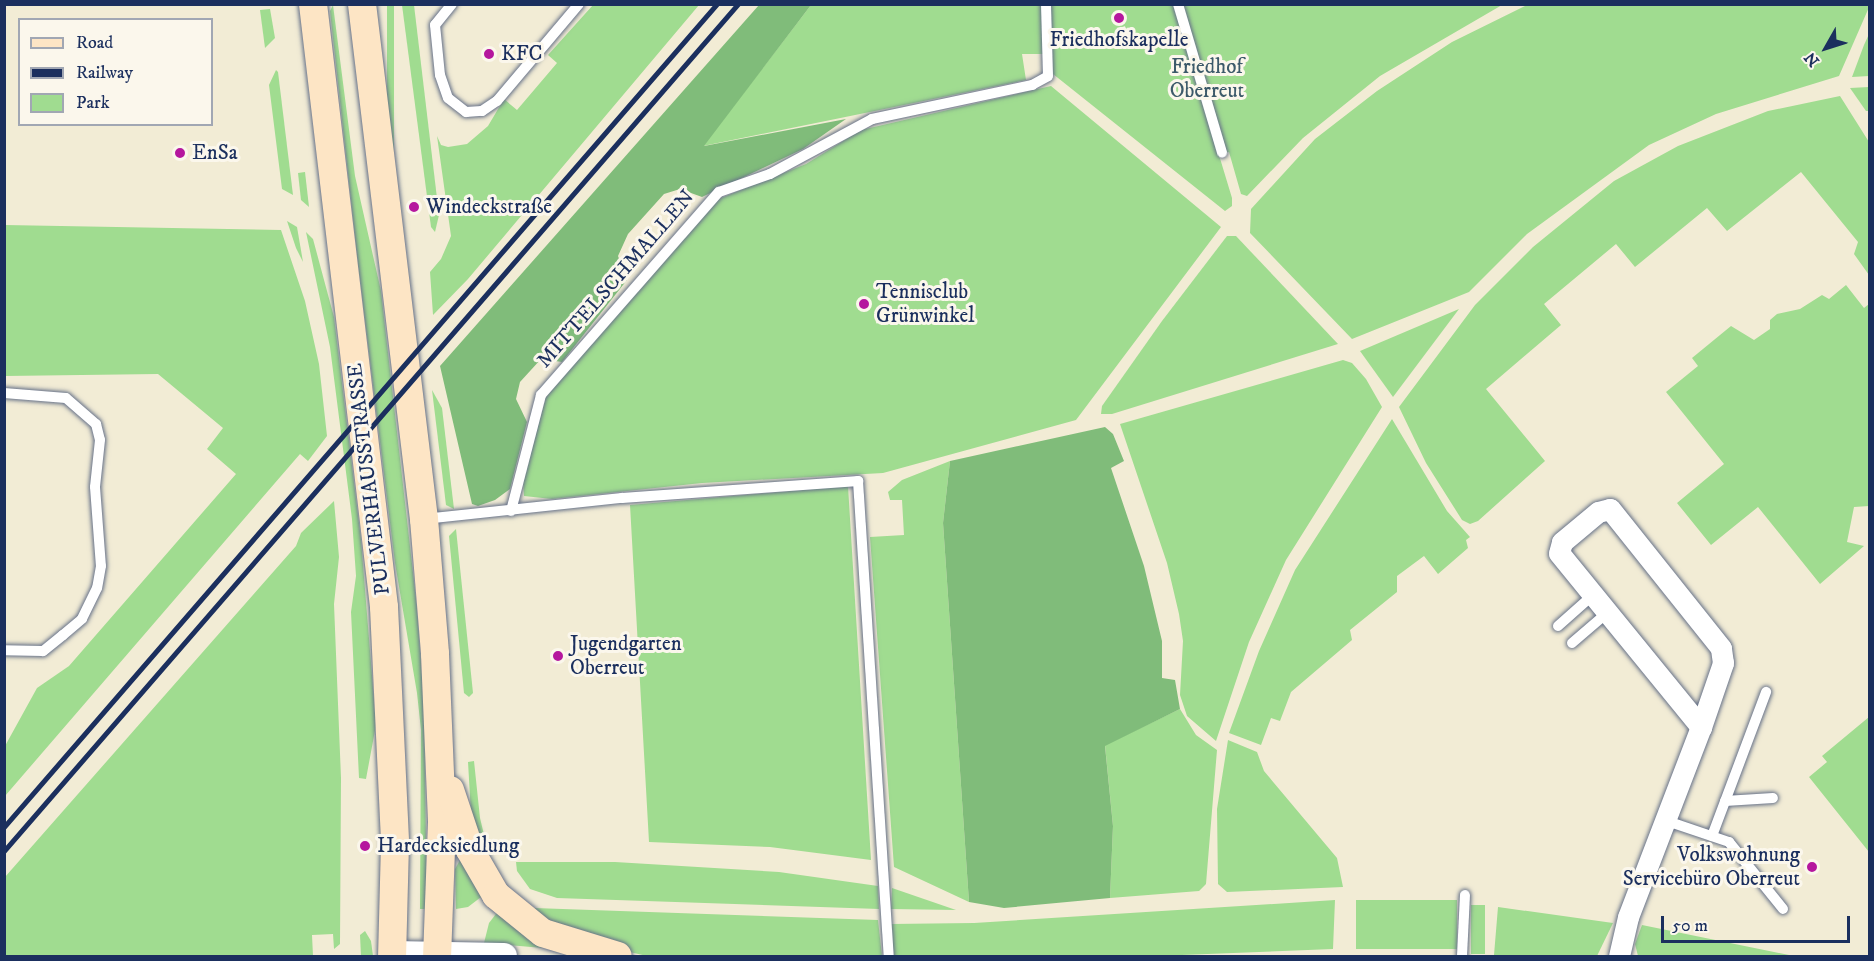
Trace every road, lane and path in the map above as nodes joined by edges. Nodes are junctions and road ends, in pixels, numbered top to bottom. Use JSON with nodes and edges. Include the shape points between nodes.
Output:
{"nodes":[{"id":1,"x":313,"y":4,"type":"edge"},
{"id":2,"x":362,"y":4,"type":"edge"},
{"id":3,"x":452,"y":4,"type":"edge"},
{"id":4,"x":579,"y":4,"type":"edge"},
{"id":5,"x":1046,"y":4,"type":"edge"},
{"id":6,"x":1178,"y":4,"type":"edge"},
{"id":7,"x":1222,"y":153,"type":"dead end"},
{"id":8,"x":4,"y":393,"type":"edge"},
{"id":9,"x":511,"y":512,"type":"junction"},
{"id":10,"x":424,"y":519,"type":"junction"},
{"id":11,"x":1593,"y":596,"type":"junction"},
{"id":12,"x":1607,"y":613,"type":"junction"},
{"id":13,"x":1558,"y":626,"type":"dead end"},
{"id":14,"x":1572,"y":643,"type":"dead end"},
{"id":15,"x":4,"y":650,"type":"edge"},
{"id":16,"x":1766,"y":692,"type":"dead end"},
{"id":17,"x":1701,"y":727,"type":"junction"},
{"id":18,"x":440,"y":763,"type":"junction"},
{"id":19,"x":1773,"y":798,"type":"dead end"},
{"id":20,"x":1725,"y":801,"type":"junction"},
{"id":21,"x":1664,"y":820,"type":"junction"},
{"id":22,"x":1712,"y":836,"type":"junction"},
{"id":23,"x":1465,"y":895,"type":"dead end"},
{"id":24,"x":1783,"y":909,"type":"dead end"},
{"id":25,"x":392,"y":955,"type":"edge"},
{"id":26,"x":437,"y":955,"type":"edge"},
{"id":27,"x":504,"y":957,"type":"edge"},
{"id":28,"x":618,"y":957,"type":"edge"},
{"id":29,"x":889,"y":957,"type":"edge"},
{"id":30,"x":1462,"y":957,"type":"edge"},
{"id":31,"x":1619,"y":957,"type":"edge"}],
"edges":[{"from":1,"to":25,"type":"main road","name":"PULVERHAUSSTRASSE","via":[[384,607],[395,844]]},
{"from":2,"to":10,"type":"main road"},
{"from":3,"to":4,"type":"lane","via":[[435,25],[440,75],[448,98],[466,112],[482,111],[497,101]]},
{"from":5,"to":9,"type":"lane","name":"MITTELSCHMALLEN","via":[[1048,75],[1032,86],[872,119],[770,174],[719,192],[541,395]]},
{"from":6,"to":7,"type":"lane"},
{"from":8,"to":15,"type":"lane","via":[[66,398],[96,424],[100,440],[95,487],[101,566],[97,588],[82,619],[43,651]]},
{"from":9,"to":10,"type":"lane"},
{"from":9,"to":29,"type":"lane","via":[[634,497],[858,481]]},
{"from":10,"to":18,"type":"main road"},
{"from":11,"to":12,"type":"street"},
{"from":11,"to":13,"type":"lane"},
{"from":11,"to":17,"type":"street","via":[[1559,553],[1562,542],[1598,512],[1610,509],[1721,648],[1723,663]]},
{"from":12,"to":14,"type":"lane"},
{"from":12,"to":17,"type":"street"},
{"from":16,"to":20,"type":"lane"},
{"from":17,"to":21,"type":"street"},
{"from":18,"to":26,"type":"main road"},
{"from":18,"to":28,"type":"main road","via":[[470,850],[496,895],[543,933]]},
{"from":19,"to":20,"type":"lane"},
{"from":20,"to":22,"type":"lane"},
{"from":21,"to":22,"type":"lane"},
{"from":21,"to":31,"type":"street","via":[[1628,918]]},
{"from":22,"to":24,"type":"lane","via":[[1729,842]]},
{"from":23,"to":30,"type":"lane"},
{"from":25,"to":26,"type":"street"},
{"from":26,"to":27,"type":"street"}]}
